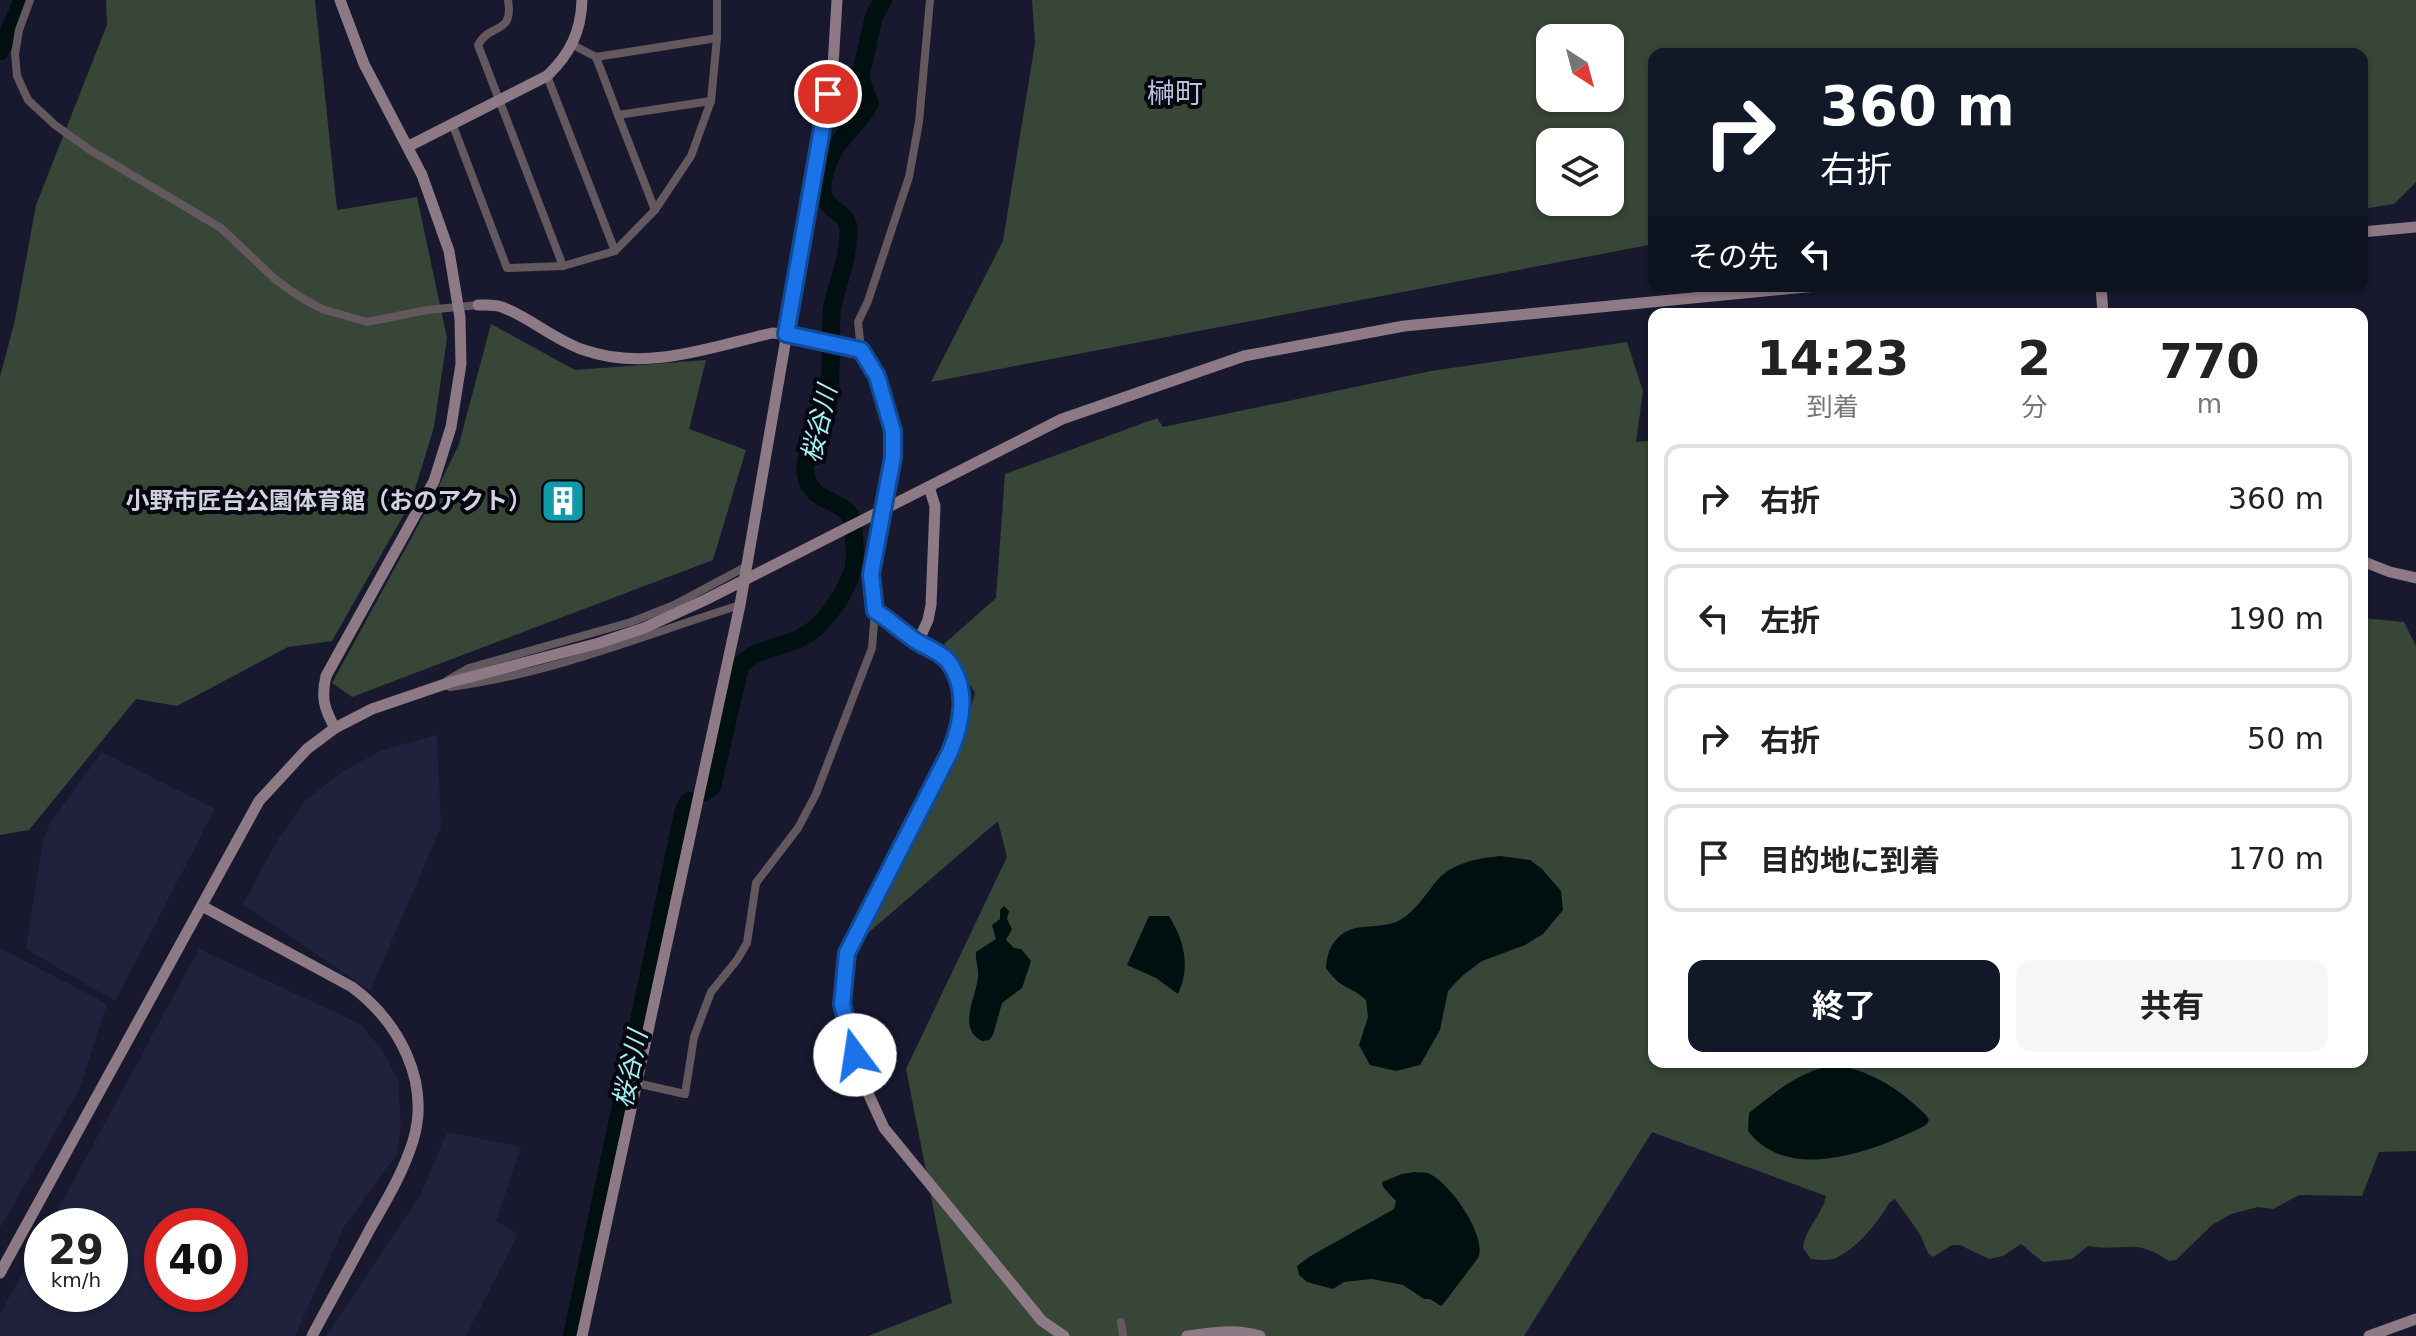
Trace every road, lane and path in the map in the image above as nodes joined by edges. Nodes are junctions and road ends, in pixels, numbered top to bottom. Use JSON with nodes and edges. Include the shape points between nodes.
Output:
{"nodes":[{"id":1,"x":30,"y":0,"type":"edge"},
{"id":2,"x":340,"y":0,"type":"edge"},
{"id":3,"x":508,"y":0,"type":"edge"},
{"id":4,"x":582,"y":0,"type":"edge"},
{"id":5,"x":717,"y":0,"type":"edge"},
{"id":6,"x":837,"y":0,"type":"edge"},
{"id":7,"x":930,"y":0,"type":"edge"},
{"id":8,"x":717,"y":38,"type":"junction"},
{"id":9,"x":573,"y":45,"type":"junction"},
{"id":10,"x":596,"y":57,"type":"junction"},
{"id":11,"x":547,"y":76,"type":"junction"},
{"id":12,"x":500,"y":100,"type":"junction"},
{"id":13,"x":711,"y":101,"type":"junction"},
{"id":14,"x":618,"y":115,"type":"junction"},
{"id":15,"x":452,"y":123,"type":"junction"},
{"id":16,"x":409,"y":146,"type":"junction"},
{"id":17,"x":655,"y":210,"type":"junction"},
{"id":18,"x":2416,"y":227,"type":"edge"},
{"id":19,"x":2368,"y":231,"type":"edge"},
{"id":20,"x":615,"y":251,"type":"junction"},
{"id":21,"x":563,"y":266,"type":"junction"},
{"id":22,"x":1755,"y":292,"type":"edge"},
{"id":23,"x":478,"y":305,"type":"joint"},
{"id":24,"x":786,"y":334,"type":"junction"},
{"id":25,"x":861,"y":350,"type":"junction"},
{"id":26,"x":926,"y":489,"type":"junction"},
{"id":27,"x":2368,"y":563,"type":"edge"},
{"id":28,"x":747,"y":566,"type":"junction"},
{"id":29,"x":2416,"y":578,"type":"edge"},
{"id":30,"x":740,"y":605,"type":"junction"},
{"id":31,"x":875,"y":611,"type":"junction"},
{"id":32,"x":918,"y":642,"type":"junction"},
{"id":33,"x":430,"y":689,"type":"junction"},
{"id":34,"x":335,"y":728,"type":"junction"},
{"id":35,"x":202,"y":906,"type":"junction"},
{"id":36,"x":636,"y":1083,"type":"junction"},
{"id":37,"x":0,"y":1273,"type":"edge"},
{"id":38,"x":2416,"y":1319,"type":"edge"},
{"id":39,"x":1121,"y":1322,"type":"dead end"},
{"id":40,"x":312,"y":1336,"type":"edge"},
{"id":41,"x":582,"y":1336,"type":"edge"},
{"id":42,"x":1064,"y":1336,"type":"edge"},
{"id":43,"x":1123,"y":1336,"type":"edge"},
{"id":44,"x":1187,"y":1336,"type":"edge"},
{"id":45,"x":1260,"y":1336,"type":"edge"},
{"id":46,"x":2369,"y":1336,"type":"edge"}],
"edges":[{"from":1,"to":23,"type":"street","via":[[15,54],[17,76],[28,100],[90,150],[221,228],[300,297],[367,322]]},
{"from":2,"to":16,"type":"street","via":[[364,64]]},
{"from":3,"to":12,"type":"street","via":[[511,15],[505,25],[482,36],[478,45]]},
{"from":4,"to":9,"type":"street"},
{"from":5,"to":8,"type":"street"},
{"from":6,"to":24,"type":"street","via":[[833,66]]},
{"from":7,"to":25,"type":"street","via":[[909,177],[858,322]]},
{"from":8,"to":10,"type":"street"},
{"from":8,"to":13,"type":"street"},
{"from":9,"to":10,"type":"street"},
{"from":9,"to":11,"type":"street"},
{"from":10,"to":14,"type":"street"},
{"from":11,"to":12,"type":"street"},
{"from":11,"to":20,"type":"street"},
{"from":12,"to":15,"type":"street"},
{"from":12,"to":21,"type":"street"},
{"from":13,"to":14,"type":"street"},
{"from":13,"to":17,"type":"street","via":[[691,156]]},
{"from":14,"to":17,"type":"street"},
{"from":15,"to":16,"type":"street"},
{"from":15,"to":21,"type":"street","via":[[507,268]]},
{"from":16,"to":34,"type":"street","via":[[457,285],[458,394],[434,481],[326,676],[321,694]]},
{"from":17,"to":20,"type":"street"},
{"from":18,"to":19,"type":"street"},
{"from":20,"to":21,"type":"street"},
{"from":22,"to":26,"type":"street","via":[[1404,326],[1244,356],[1062,419]]},
{"from":23,"to":24,"type":"street","via":[[500,305],[550,336],[619,359],[665,358]]},
{"from":24,"to":25,"type":"street"},
{"from":24,"to":28,"type":"street"},
{"from":25,"to":31,"type":"street","via":[[877,376],[893,431],[871,574]]},
{"from":26,"to":32,"type":"street","via":[[935,506],[931,605]]},
{"from":26,"to":33,"type":"street","via":[[644,628]]},
{"from":27,"to":29,"type":"street"},
{"from":28,"to":30,"type":"street"},
{"from":28,"to":33,"type":"street","via":[[631,622],[469,668]]},
{"from":30,"to":33,"type":"street","via":[[581,658],[475,684]]},
{"from":30,"to":36,"type":"street"},
{"from":31,"to":32,"type":"street"},
{"from":31,"to":36,"type":"street","via":[[872,648],[816,794],[798,828],[756,883],[747,943],[711,992],[694,1037],[685,1094]]},
{"from":32,"to":42,"type":"street","via":[[947,660],[954,674],[962,702],[960,727],[847,953],[842,1004],[862,1080],[884,1128],[1042,1321]]},
{"from":33,"to":34,"type":"street"},
{"from":34,"to":35,"type":"street","via":[[307,749],[259,801]]},
{"from":35,"to":37,"type":"street"},
{"from":35,"to":40,"type":"street","via":[[352,987],[396,1034],[414,1075],[417,1117],[406,1160]]},
{"from":36,"to":41,"type":"street"},
{"from":38,"to":46,"type":"street"},
{"from":39,"to":43,"type":"street"},
{"from":44,"to":45,"type":"street","via":[[1223,1330]]}]}
